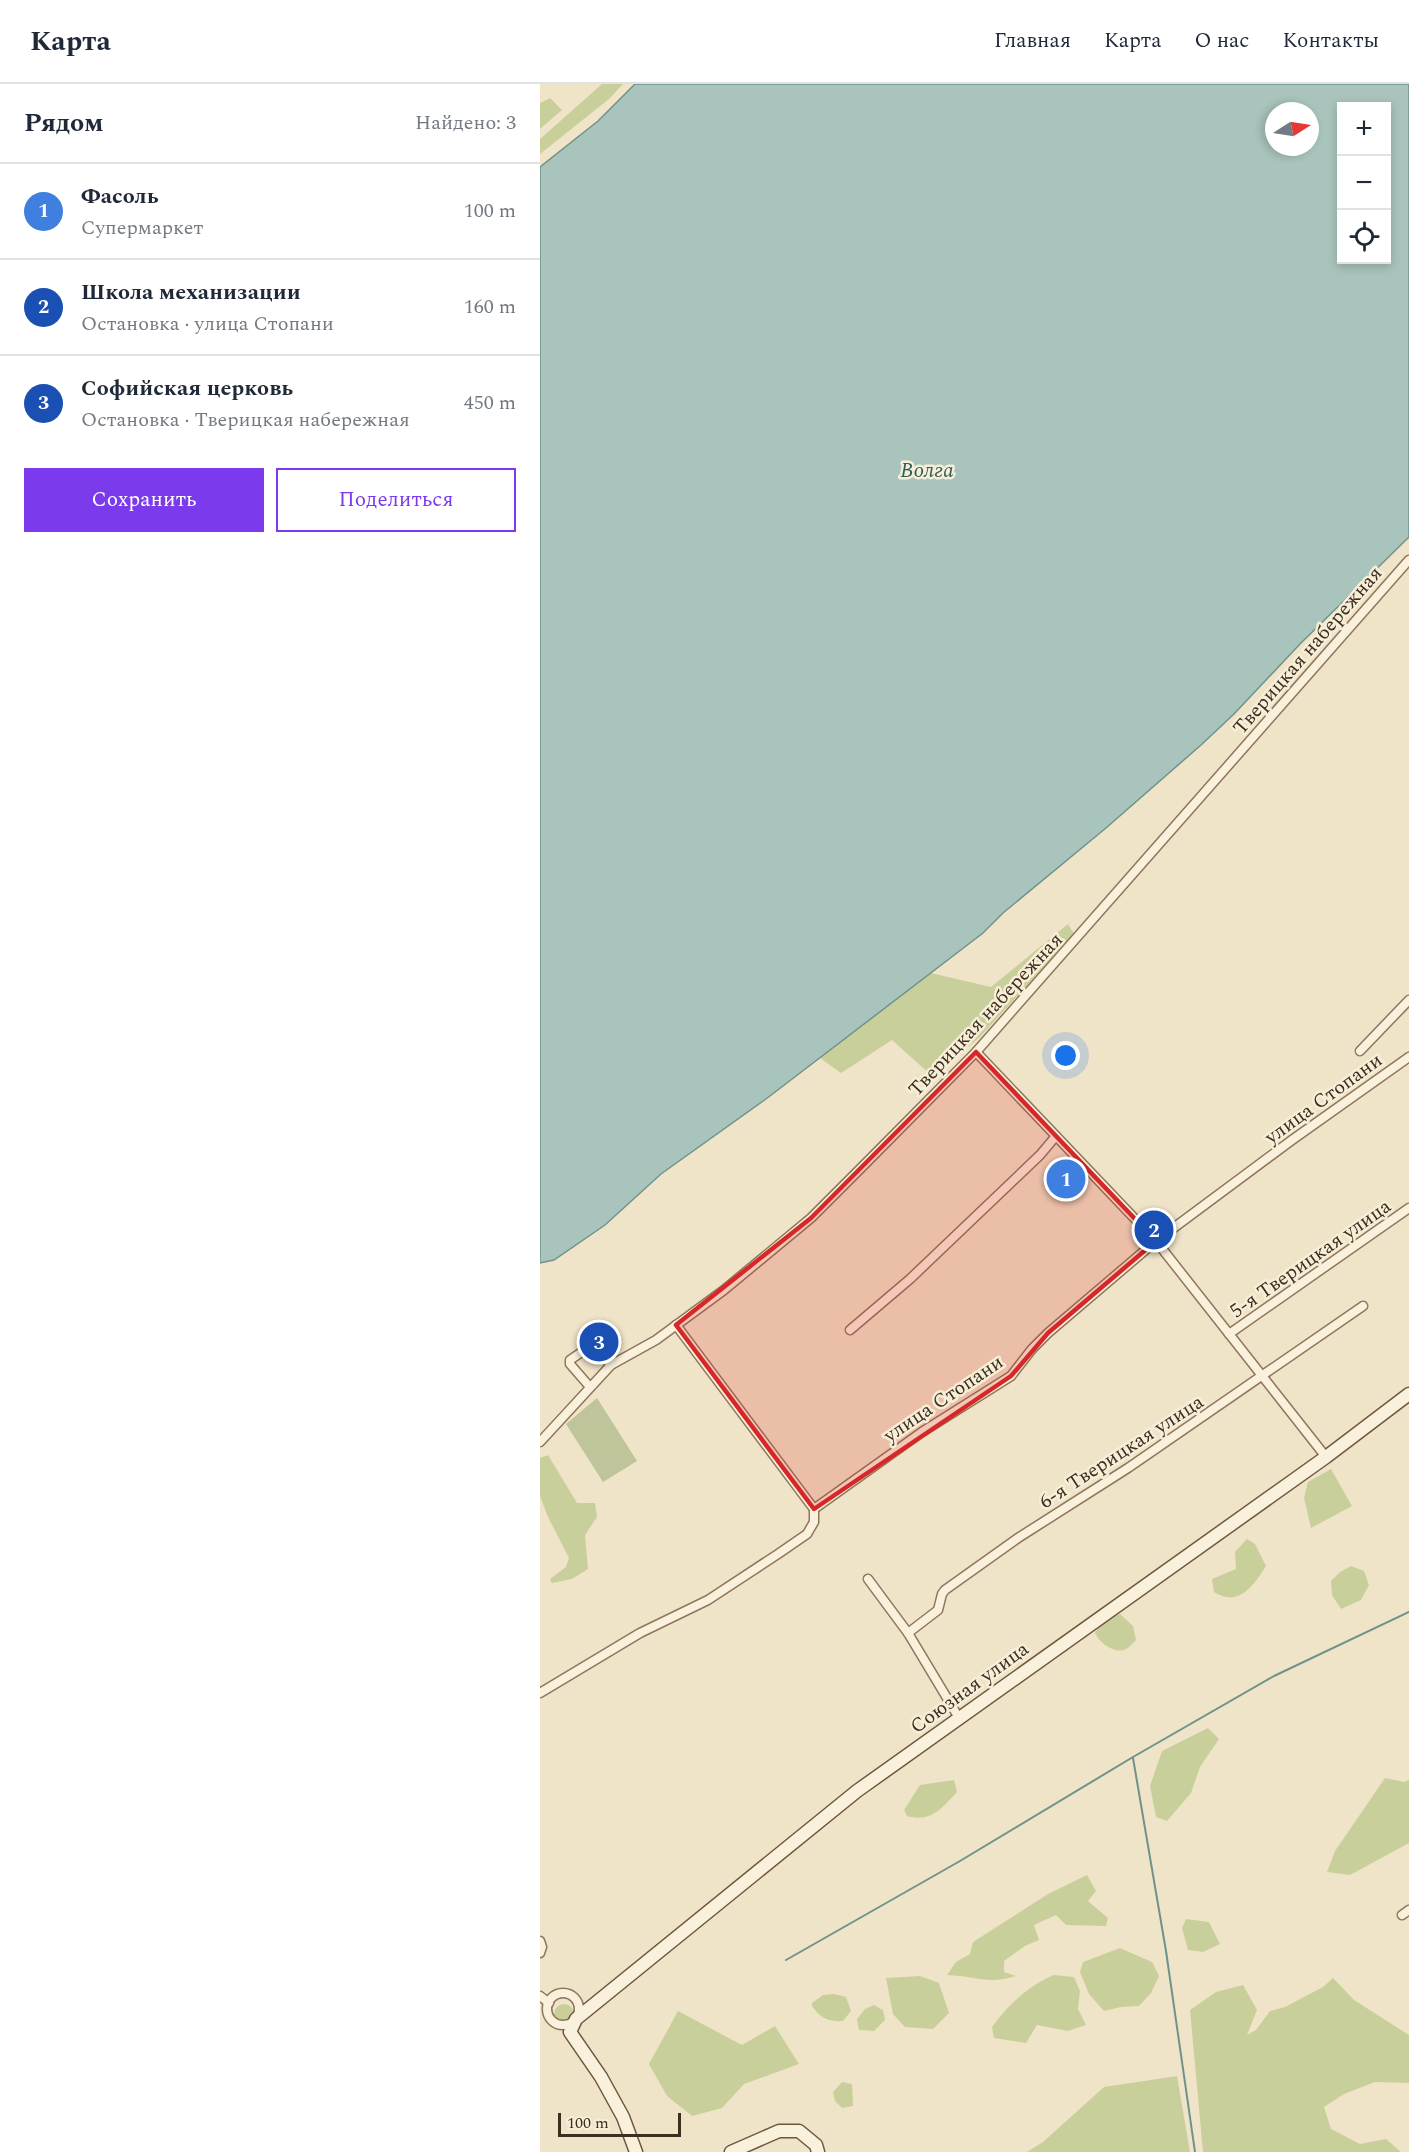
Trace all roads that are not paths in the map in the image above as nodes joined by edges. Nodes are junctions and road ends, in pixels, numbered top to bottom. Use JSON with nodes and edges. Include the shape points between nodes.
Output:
{"nodes":[{"id":1,"x":1409,"y":560,"type":"edge"},
{"id":2,"x":1409,"y":1000,"type":"edge"},
{"id":3,"x":1360,"y":1051,"type":"dead end"},
{"id":4,"x":976,"y":1052,"type":"junction"},
{"id":5,"x":1409,"y":1057,"type":"edge"},
{"id":6,"x":1056,"y":1136,"type":"junction"},
{"id":7,"x":1409,"y":1208,"type":"edge"},
{"id":8,"x":1156,"y":1241,"type":"junction"},
{"id":9,"x":1364,"y":1306,"type":"dead end"},
{"id":10,"x":676,"y":1325,"type":"junction"},
{"id":11,"x":850,"y":1330,"type":"dead end"},
{"id":12,"x":1229,"y":1334,"type":"junction"},
{"id":13,"x":611,"y":1365,"type":"junction"},
{"id":14,"x":1263,"y":1376,"type":"junction"},
{"id":15,"x":590,"y":1387,"type":"junction"},
{"id":16,"x":1409,"y":1394,"type":"edge"},
{"id":17,"x":540,"y":1442,"type":"edge"},
{"id":18,"x":1326,"y":1457,"type":"junction"},
{"id":19,"x":814,"y":1509,"type":"junction"},
{"id":20,"x":868,"y":1579,"type":"dead end"},
{"id":21,"x":908,"y":1634,"type":"junction"},
{"id":22,"x":540,"y":1693,"type":"edge"},
{"id":23,"x":959,"y":1718,"type":"junction"},
{"id":24,"x":540,"y":1941,"type":"edge"},
{"id":25,"x":540,"y":1953,"type":"edge"},
{"id":26,"x":540,"y":1996,"type":"edge"},
{"id":27,"x":549,"y":2002,"type":"junction"},
{"id":28,"x":576,"y":2019,"type":"junction"},
{"id":29,"x":566,"y":2029,"type":"junction"},
{"id":30,"x":636,"y":2152,"type":"edge"},
{"id":31,"x":731,"y":2152,"type":"edge"},
{"id":32,"x":818,"y":2152,"type":"edge"}],
"edges":[{"from":1,"to":4,"type":"street","name":"Тверицкая набережная"},
{"from":2,"to":3,"type":"street"},
{"from":4,"to":6,"type":"street"},
{"from":4,"to":10,"type":"street","name":"Тверицкая набережная","via":[[811,1218]]},
{"from":5,"to":8,"type":"street","name":"улица Стопани"},
{"from":6,"to":8,"type":"street"},
{"from":6,"to":11,"type":"street","via":[[910,1279]]},
{"from":7,"to":12,"type":"street","name":"5-я Тверицкая улица"},
{"from":8,"to":12,"type":"street"},
{"from":8,"to":19,"type":"street","name":"улица Стопани","via":[[1048,1333],[1011,1376],[922,1432]]},
{"from":9,"to":14,"type":"street","name":"6-я Тверицкая улица"},
{"from":10,"to":13,"type":"street","name":"Тверицкая набережная"},
{"from":10,"to":19,"type":"street"},
{"from":12,"to":14,"type":"street"},
{"from":13,"to":15,"type":"street","name":"Тверицкая набережная"},
{"from":13,"to":15,"type":"street","via":[[592,1345],[570,1360]]},
{"from":14,"to":18,"type":"street"},
{"from":14,"to":21,"type":"street","name":"6-я Тверицкая улица","via":[[951,1585],[942,1594],[938,1610]]},
{"from":15,"to":17,"type":"street","name":"Тверицкая набережная"},
{"from":16,"to":18,"type":"street","name":"Союзная улица"},
{"from":18,"to":23,"type":"street","name":"Союзная улица"},
{"from":19,"to":22,"type":"street","via":[[814,1522],[807,1534],[778,1554],[708,1600],[640,1633]]},
{"from":20,"to":21,"type":"street"},
{"from":21,"to":23,"type":"street"},
{"from":23,"to":28,"type":"street","name":"Союзная улица","via":[[857,1791]]},
{"from":24,"to":25,"type":"street"},
{"from":26,"to":27,"type":"street"},
{"from":27,"to":28,"type":"street","via":[[556,1995],[572,1996],[578,2004]]},
{"from":27,"to":29,"type":"street","via":[[549,2018]]},
{"from":28,"to":29,"type":"street","name":"Союзная улица"},
{"from":29,"to":30,"type":"street","via":[[601,2077],[623,2117]]},
{"from":31,"to":32,"type":"street","via":[[779,2131],[799,2131],[816,2145]]}]}
